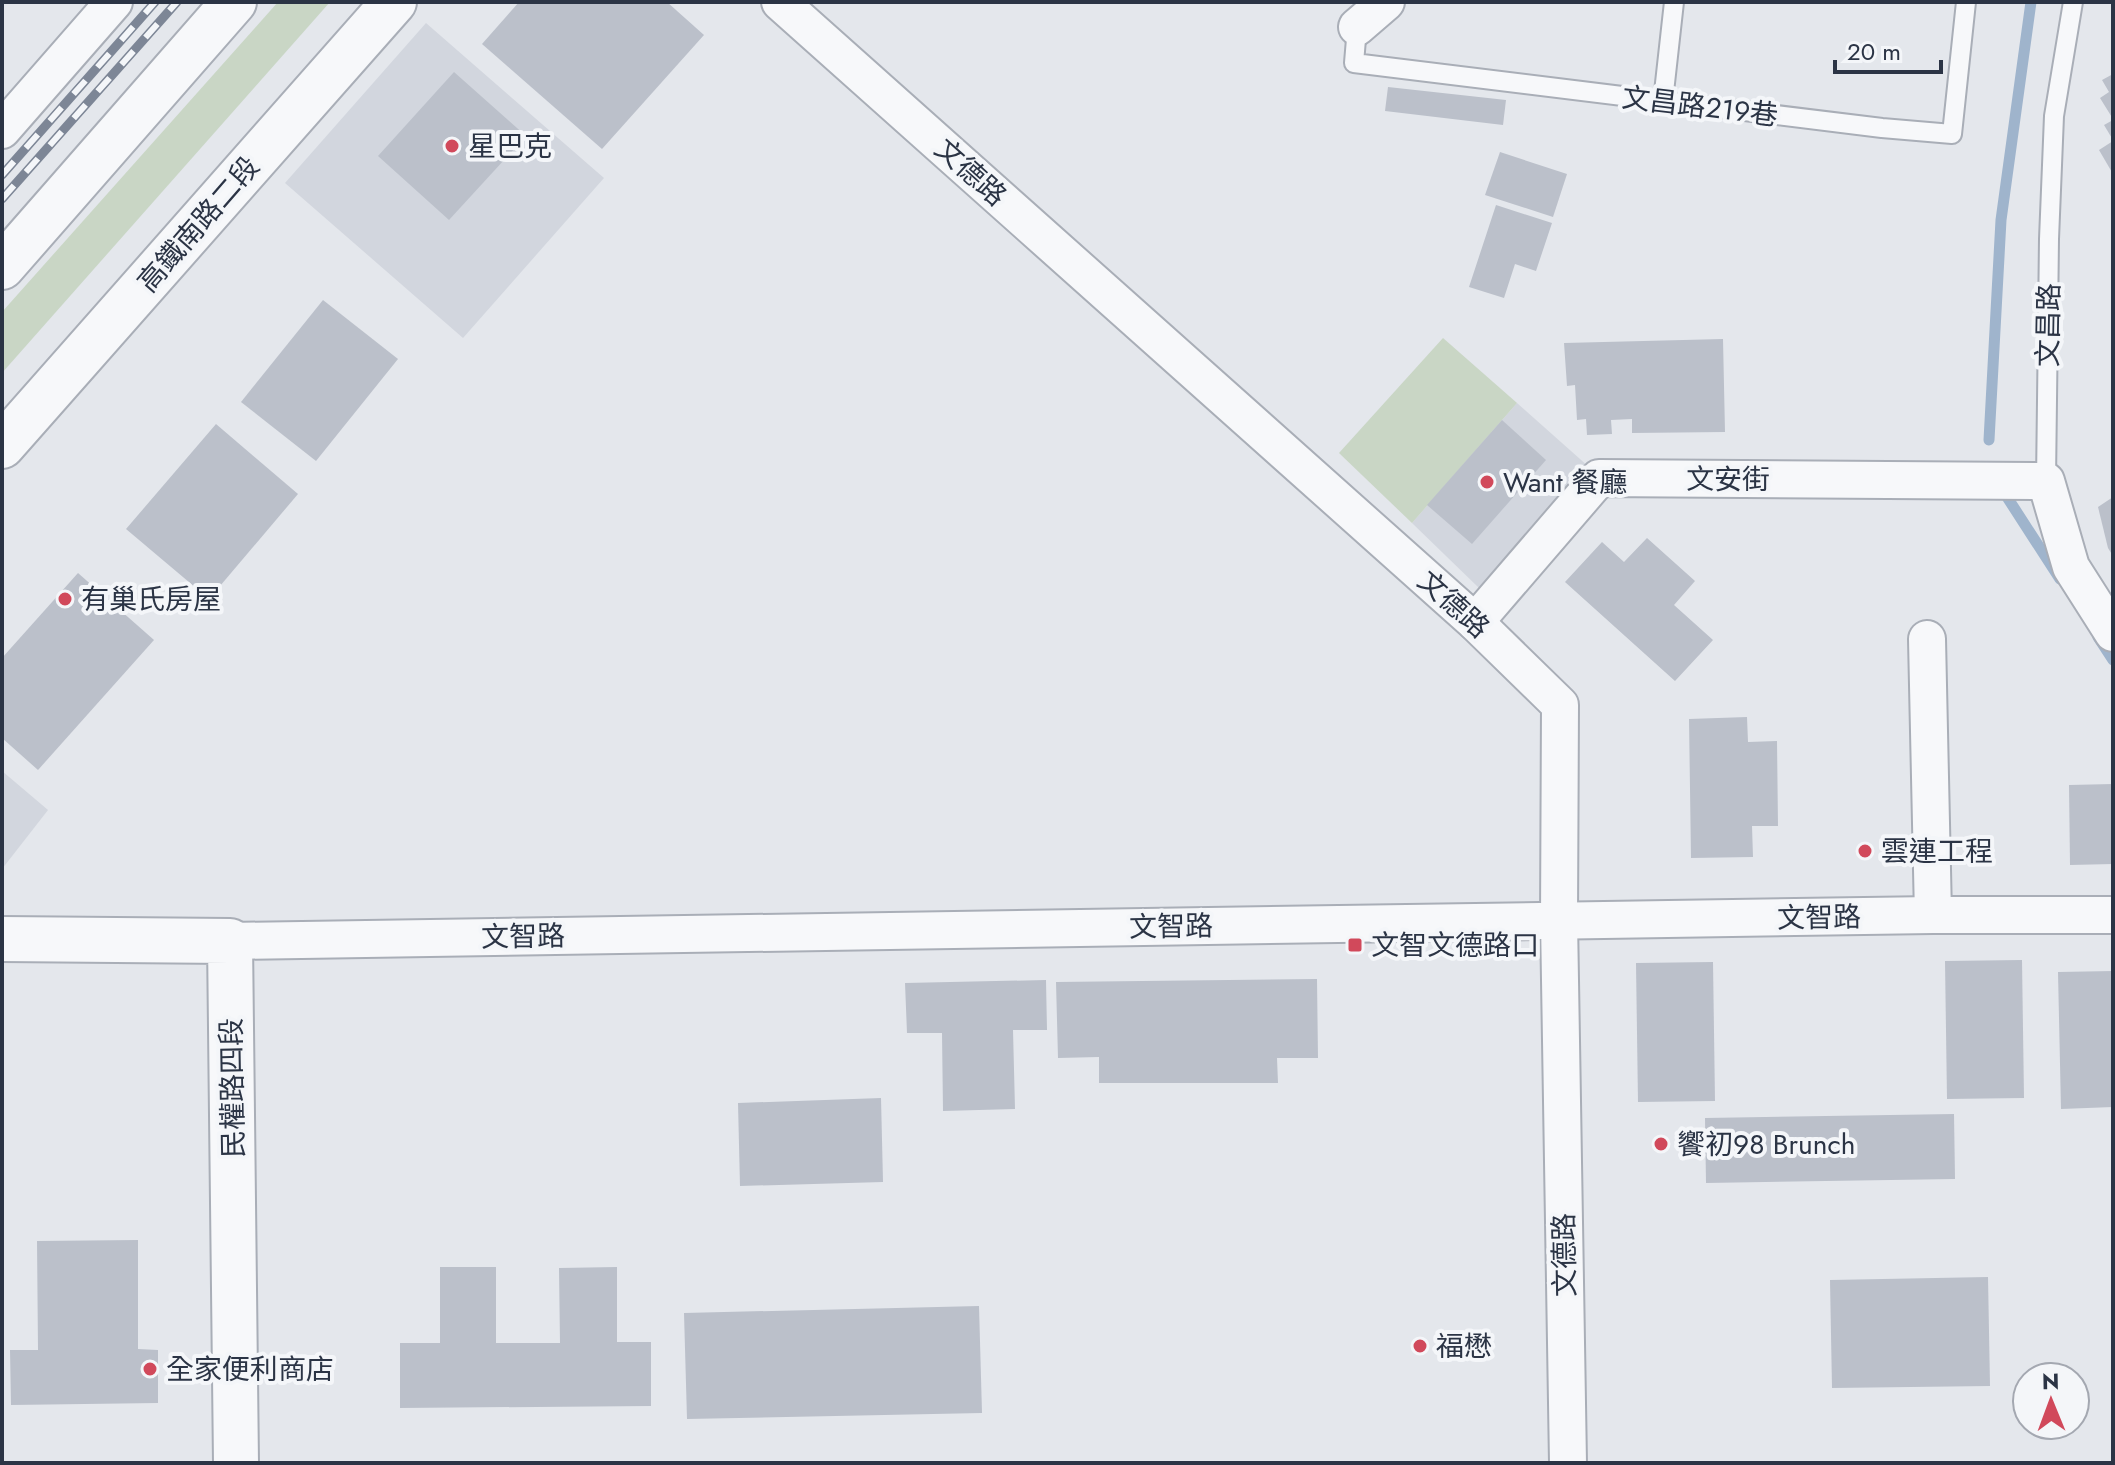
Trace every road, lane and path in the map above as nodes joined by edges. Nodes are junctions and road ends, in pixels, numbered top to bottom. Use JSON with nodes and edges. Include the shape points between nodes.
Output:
{"nodes":[{"id":1,"x":114,"y":2,"type":"edge"},
{"id":2,"x":234,"y":2,"type":"edge"},
{"id":3,"x":394,"y":2,"type":"edge"},
{"id":4,"x":780,"y":2,"type":"edge"},
{"id":5,"x":1386,"y":2,"type":"edge"},
{"id":6,"x":1674,"y":2,"type":"edge"},
{"id":7,"x":1966,"y":2,"type":"edge"},
{"id":8,"x":2073,"y":2,"type":"edge"},
{"id":9,"x":1357,"y":27,"type":"joint"},
{"id":10,"x":1663,"y":101,"type":"junction"},
{"id":11,"x":2,"y":130,"type":"edge"},
{"id":12,"x":2,"y":267,"type":"edge"},
{"id":13,"x":2,"y":446,"type":"edge"},
{"id":14,"x":2046,"y":481,"type":"junction"},
{"id":15,"x":1475,"y":622,"type":"junction"},
{"id":16,"x":2113,"y":633,"type":"edge"},
{"id":17,"x":1927,"y":639,"type":"dead end"},
{"id":18,"x":1933,"y":915,"type":"junction"},
{"id":19,"x":2113,"y":915,"type":"edge"},
{"id":20,"x":1559,"y":920,"type":"junction"},
{"id":21,"x":2,"y":939,"type":"edge"},
{"id":22,"x":230,"y":941,"type":"junction"},
{"id":23,"x":236,"y":1463,"type":"edge"},
{"id":24,"x":1568,"y":1463,"type":"edge"}],
"edges":[{"from":1,"to":11,"type":"street"},
{"from":2,"to":12,"type":"street"},
{"from":3,"to":13,"type":"street","name":"高鐵南路二段"},
{"from":4,"to":15,"type":"street","name":"文德路"},
{"from":5,"to":9,"type":"street"},
{"from":6,"to":10,"type":"lane"},
{"from":7,"to":10,"type":"lane","name":"文昌路219巷","via":[[1952,134]]},
{"from":8,"to":14,"type":"lane","name":"文昌路","via":[[2054,116]]},
{"from":9,"to":10,"type":"lane","name":"文昌路219巷","via":[[1354,63]]},
{"from":14,"to":15,"type":"street","name":"文安街","via":[[1599,478]]},
{"from":14,"to":16,"type":"street","name":"文昌路","via":[[2071,567]]},
{"from":15,"to":20,"type":"street","name":"文德路","via":[[1560,705]]},
{"from":17,"to":18,"type":"street"},
{"from":18,"to":19,"type":"street","name":"文智路"},
{"from":18,"to":20,"type":"street","name":"文智路"},
{"from":20,"to":22,"type":"street","name":"文智路"},
{"from":20,"to":24,"type":"street","name":"文德路"},
{"from":21,"to":22,"type":"street"},
{"from":22,"to":23,"type":"street","name":"民權路四段"}]}
